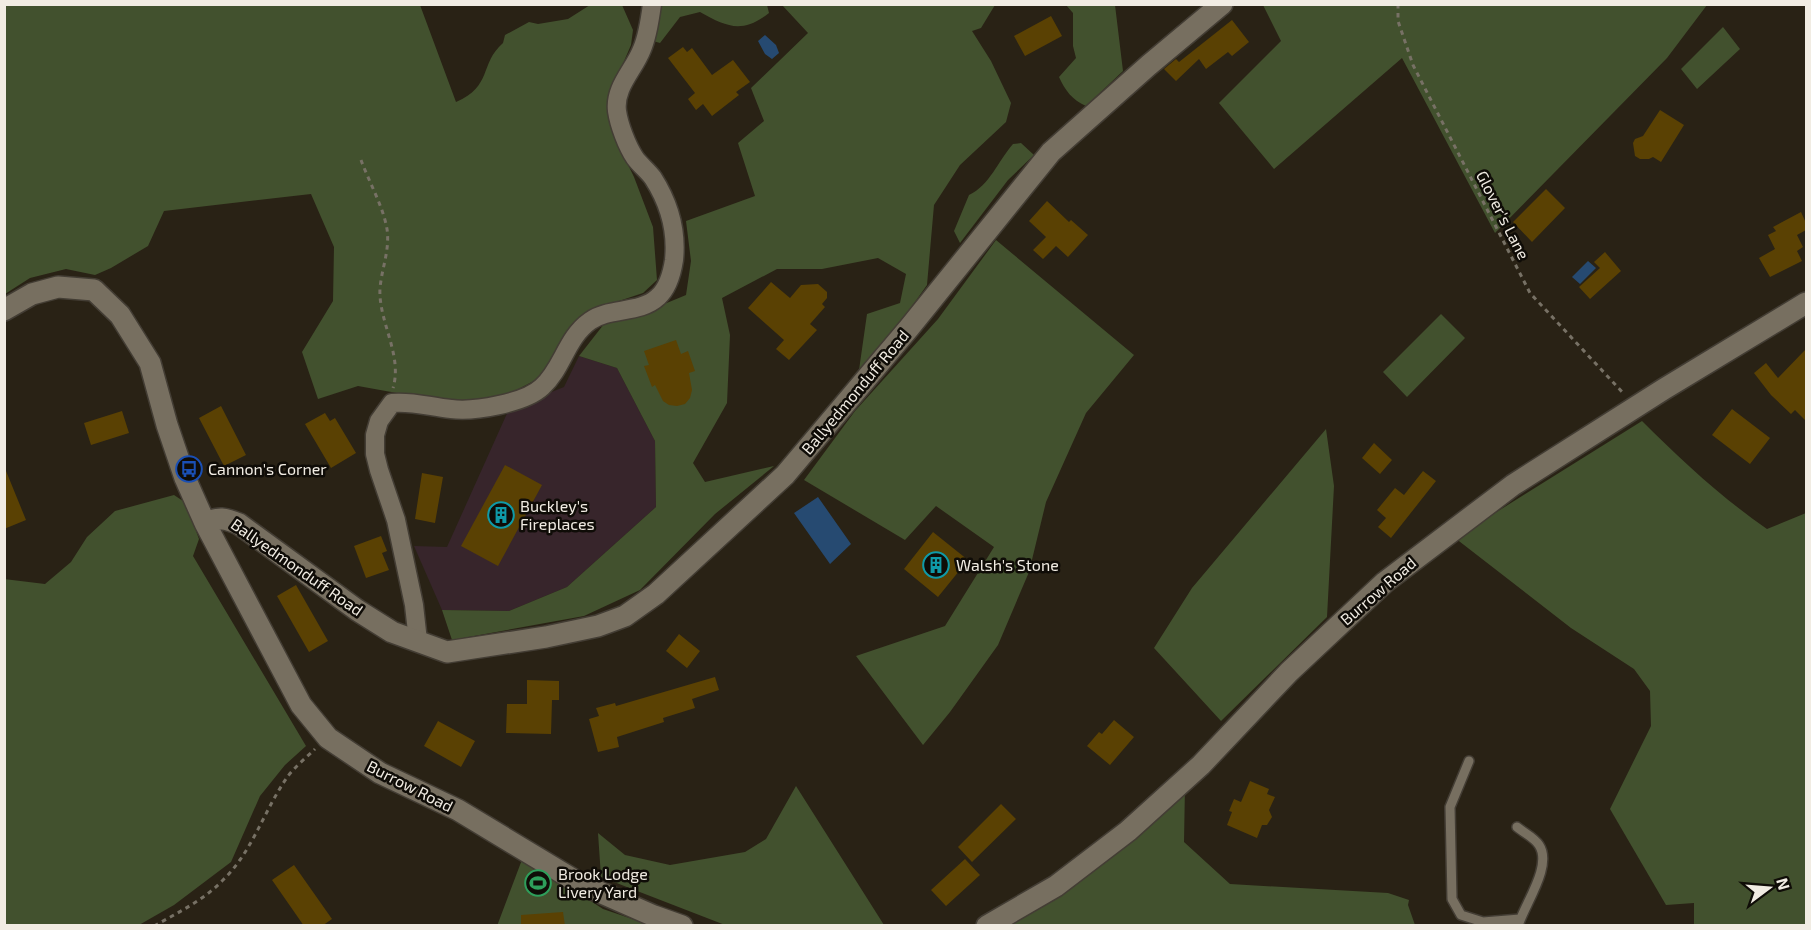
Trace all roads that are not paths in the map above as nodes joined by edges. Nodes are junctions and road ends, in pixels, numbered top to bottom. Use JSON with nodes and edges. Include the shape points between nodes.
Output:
{"nodes":[{"id":1,"x":652,"y":4,"type":"edge"},
{"id":2,"x":1222,"y":4,"type":"edge"},
{"id":3,"x":1806,"y":303,"type":"edge"},
{"id":4,"x":4,"y":310,"type":"edge"},
{"id":5,"x":205,"y":523,"type":"junction"},
{"id":6,"x":418,"y":641,"type":"junction"},
{"id":7,"x":1469,"y":761,"type":"dead end"},
{"id":8,"x":1517,"y":827,"type":"dead end"},
{"id":9,"x":1519,"y":922,"type":"edge"},
{"id":10,"x":682,"y":926,"type":"edge"},
{"id":11,"x":987,"y":926,"type":"edge"}],
"edges":[{"from":1,"to":6,"type":"street","via":[[643,48],[622,84],[617,112],[633,156],[652,178],[668,208],[676,241],[668,284],[657,298],[592,319],[580,328],[551,378],[524,397],[466,410],[407,401],[392,404],[378,421],[375,454],[396,520]]},
{"from":2,"to":6,"type":"street","name":"Ballyedmonduff Road","via":[[1052,152],[785,475],[656,594],[625,616],[546,637],[447,652]]},
{"from":3,"to":11,"type":"street","name":"Burrow Road","via":[[1513,485],[1385,582],[1289,672],[1201,765],[1128,831],[1056,886]]},
{"from":4,"to":5,"type":"street","name":"Ballyedmonduff Road","via":[[32,294],[58,287],[94,290],[120,315],[150,363],[185,478]]},
{"from":5,"to":6,"type":"street","name":"Ballyedmonduff Road","via":[[226,518],[239,524],[357,610],[392,632]]},
{"from":5,"to":10,"type":"street","name":"Burrow Road","via":[[302,705],[328,738],[380,773],[458,810],[579,883]]},
{"from":7,"to":9,"type":"lane","via":[[1450,807],[1452,899],[1461,915],[1484,922]]},
{"from":8,"to":9,"type":"lane","via":[[1539,844],[1543,855],[1540,878]]}]}
